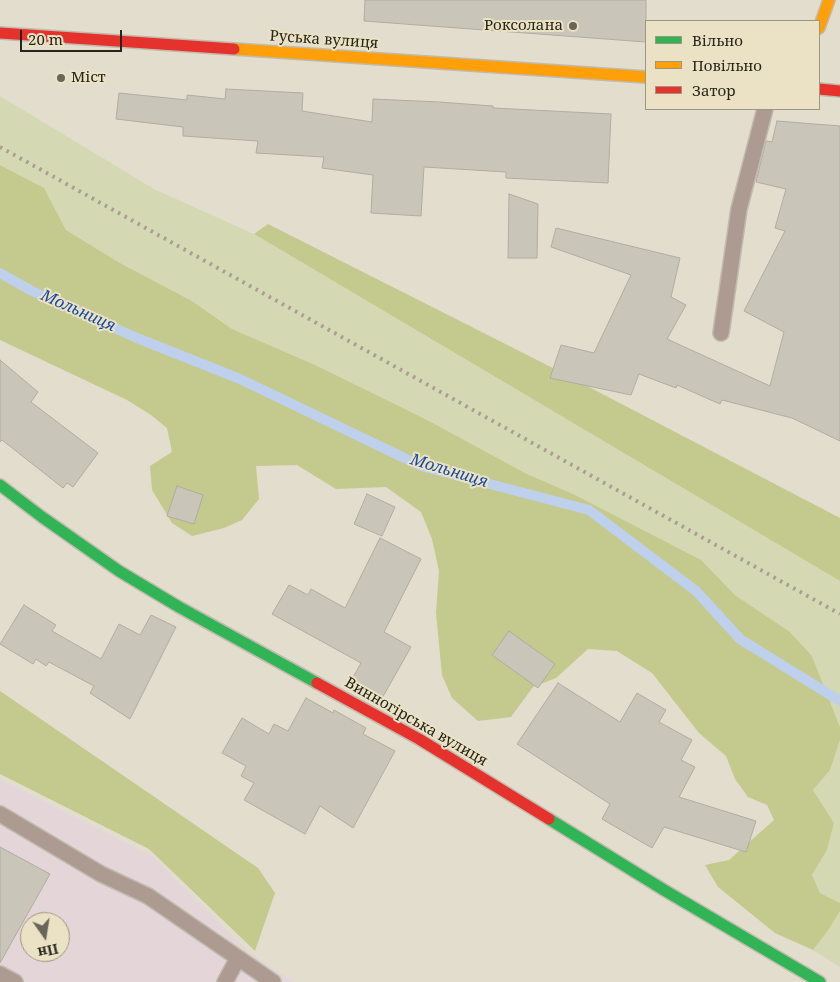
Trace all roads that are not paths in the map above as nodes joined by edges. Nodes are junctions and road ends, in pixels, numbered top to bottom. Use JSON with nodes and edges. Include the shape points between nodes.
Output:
{"nodes":[{"id":1,"x":829,"y":0,"type":"edge"},
{"id":2,"x":820,"y":25,"type":"edge"},
{"id":3,"x":0,"y":33,"type":"edge"},
{"id":4,"x":645,"y":77,"type":"edge"},
{"id":5,"x":820,"y":89,"type":"edge"},
{"id":6,"x":840,"y":90,"type":"edge"},
{"id":7,"x":765,"y":110,"type":"edge"},
{"id":8,"x":721,"y":333,"type":"dead end"},
{"id":9,"x":0,"y":485,"type":"edge"},
{"id":10,"x":0,"y":814,"type":"edge"},
{"id":11,"x":238,"y":958,"type":"junction"},
{"id":12,"x":0,"y":974,"type":"edge"},
{"id":13,"x":15,"y":982,"type":"edge"},
{"id":14,"x":225,"y":982,"type":"edge"},
{"id":15,"x":273,"y":982,"type":"edge"},
{"id":16,"x":820,"y":982,"type":"edge"}],
"edges":[{"from":1,"to":2,"type":"street"},
{"from":3,"to":4,"type":"street","name":"Руська вулиця"},
{"from":5,"to":6,"type":"street"},
{"from":7,"to":8,"type":"lane","via":[[739,209]]},
{"from":9,"to":16,"type":"street","name":"Винногірська вулиця","via":[[119,571],[419,739]]},
{"from":10,"to":11,"type":"lane","via":[[101,874],[148,896]]},
{"from":11,"to":14,"type":"lane"},
{"from":11,"to":15,"type":"lane"},
{"from":12,"to":13,"type":"lane"}]}
